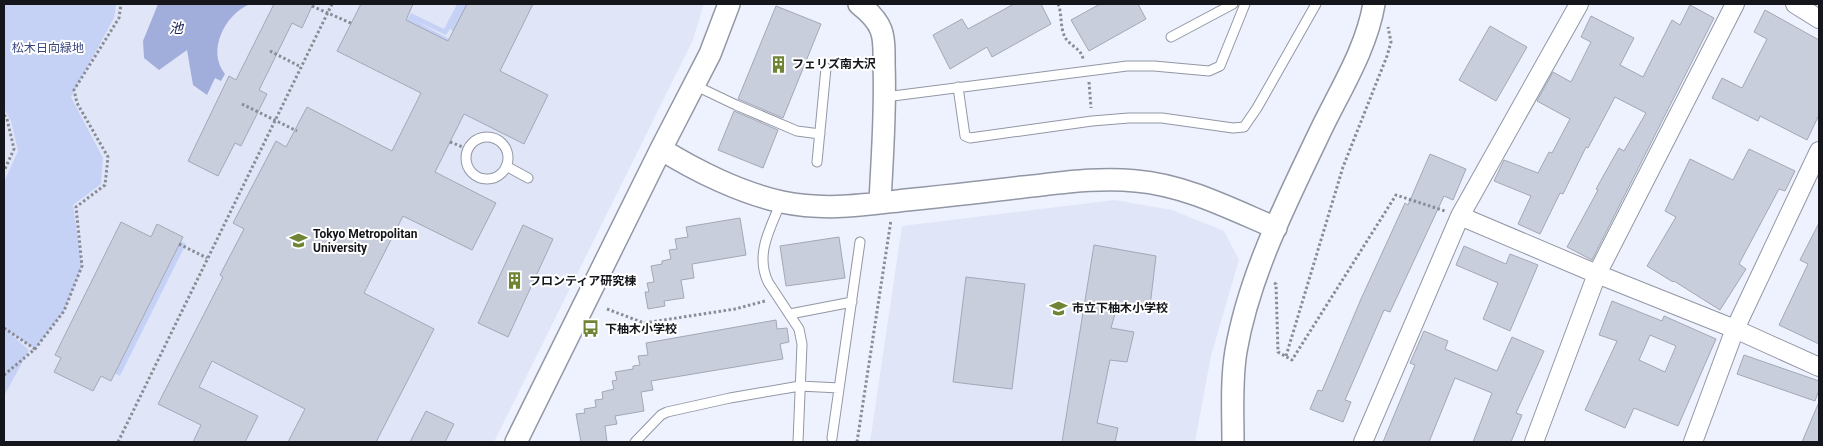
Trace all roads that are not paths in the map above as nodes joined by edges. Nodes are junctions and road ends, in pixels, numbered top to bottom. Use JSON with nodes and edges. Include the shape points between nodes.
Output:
{"nodes":[{"id":1,"x":729,"y":4,"type":"edge"},
{"id":2,"x":859,"y":4,"type":"edge"},
{"id":3,"x":1233,"y":4,"type":"edge"},
{"id":4,"x":1245,"y":4,"type":"edge"},
{"id":5,"x":1316,"y":4,"type":"edge"},
{"id":6,"x":1374,"y":4,"type":"edge"},
{"id":7,"x":1580,"y":4,"type":"edge"},
{"id":8,"x":1735,"y":4,"type":"edge"},
{"id":9,"x":1795,"y":4,"type":"edge"},
{"id":10,"x":1819,"y":19,"type":"edge"},
{"id":11,"x":1171,"y":37,"type":"dead end"},
{"id":12,"x":826,"y":68,"type":"dead end"},
{"id":13,"x":694,"y":85,"type":"junction"},
{"id":14,"x":958,"y":87,"type":"junction"},
{"id":15,"x":885,"y":97,"type":"junction"},
{"id":16,"x":820,"y":134,"type":"junction"},
{"id":17,"x":661,"y":149,"type":"junction"},
{"id":18,"x":1819,"y":152,"type":"edge"},
{"id":19,"x":817,"y":162,"type":"dead end"},
{"id":20,"x":506,"y":166,"type":"junction"},
{"id":21,"x":528,"y":178,"type":"dead end"},
{"id":22,"x":781,"y":201,"type":"junction"},
{"id":23,"x":885,"y":210,"type":"junction"},
{"id":24,"x":1460,"y":216,"type":"junction"},
{"id":25,"x":1276,"y":228,"type":"junction"},
{"id":26,"x":860,"y":242,"type":"dead end"},
{"id":27,"x":1598,"y":274,"type":"junction"},
{"id":28,"x":852,"y":302,"type":"junction"},
{"id":29,"x":790,"y":314,"type":"junction"},
{"id":30,"x":1735,"y":329,"type":"junction"},
{"id":31,"x":1819,"y":367,"type":"edge"},
{"id":32,"x":800,"y":386,"type":"junction"},
{"id":33,"x":839,"y":388,"type":"junction"},
{"id":34,"x":832,"y":438,"type":"dead end"},
{"id":35,"x":516,"y":442,"type":"edge"},
{"id":36,"x":635,"y":442,"type":"edge"},
{"id":37,"x":798,"y":442,"type":"edge"},
{"id":38,"x":1233,"y":442,"type":"edge"},
{"id":39,"x":1363,"y":442,"type":"edge"},
{"id":40,"x":1534,"y":442,"type":"edge"},
{"id":41,"x":1693,"y":442,"type":"edge"}],
"edges":[{"from":1,"to":13,"type":"street"},
{"from":2,"to":15,"type":"street","via":[[869,11],[881,30]]},
{"from":3,"to":11,"type":"lane"},
{"from":4,"to":14,"type":"lane","via":[[1220,66],[1209,71],[1127,66]]},
{"from":5,"to":14,"type":"lane","via":[[1244,127],[1162,118],[1129,118],[970,138],[965,136]]},
{"from":6,"to":25,"type":"street","via":[[1355,62]]},
{"from":7,"to":24,"type":"street"},
{"from":8,"to":27,"type":"street"},
{"from":9,"to":10,"type":"street"},
{"from":12,"to":16,"type":"lane"},
{"from":13,"to":16,"type":"lane","via":[[798,131]]},
{"from":13,"to":17,"type":"street"},
{"from":14,"to":15,"type":"lane"},
{"from":15,"to":23,"type":"street"},
{"from":16,"to":19,"type":"lane"},
{"from":17,"to":22,"type":"street","via":[[686,165]]},
{"from":17,"to":35,"type":"street"},
{"from":18,"to":30,"type":"street"},
{"from":20,"to":20,"type":"lane","via":[[508,152],[494,138],[480,138],[468,149],[468,167],[477,176],[490,179]]},
{"from":20,"to":21,"type":"lane"},
{"from":22,"to":23,"type":"street","via":[[821,207]]},
{"from":22,"to":29,"type":"lane","via":[[766,235],[762,254],[764,275]]},
{"from":23,"to":25,"type":"street","via":[[1090,180],[1137,181],[1182,190]]},
{"from":24,"to":27,"type":"street"},
{"from":24,"to":39,"type":"street"},
{"from":25,"to":38,"type":"street","via":[[1252,286],[1236,354]]},
{"from":26,"to":28,"type":"lane"},
{"from":27,"to":30,"type":"street"},
{"from":27,"to":40,"type":"street"},
{"from":28,"to":29,"type":"lane"},
{"from":28,"to":33,"type":"lane"},
{"from":29,"to":32,"type":"lane","via":[[799,329],[802,344]]},
{"from":30,"to":31,"type":"street"},
{"from":30,"to":41,"type":"street"},
{"from":32,"to":33,"type":"lane"},
{"from":32,"to":36,"type":"lane","via":[[667,412]]},
{"from":32,"to":37,"type":"lane"},
{"from":33,"to":34,"type":"lane"}]}
